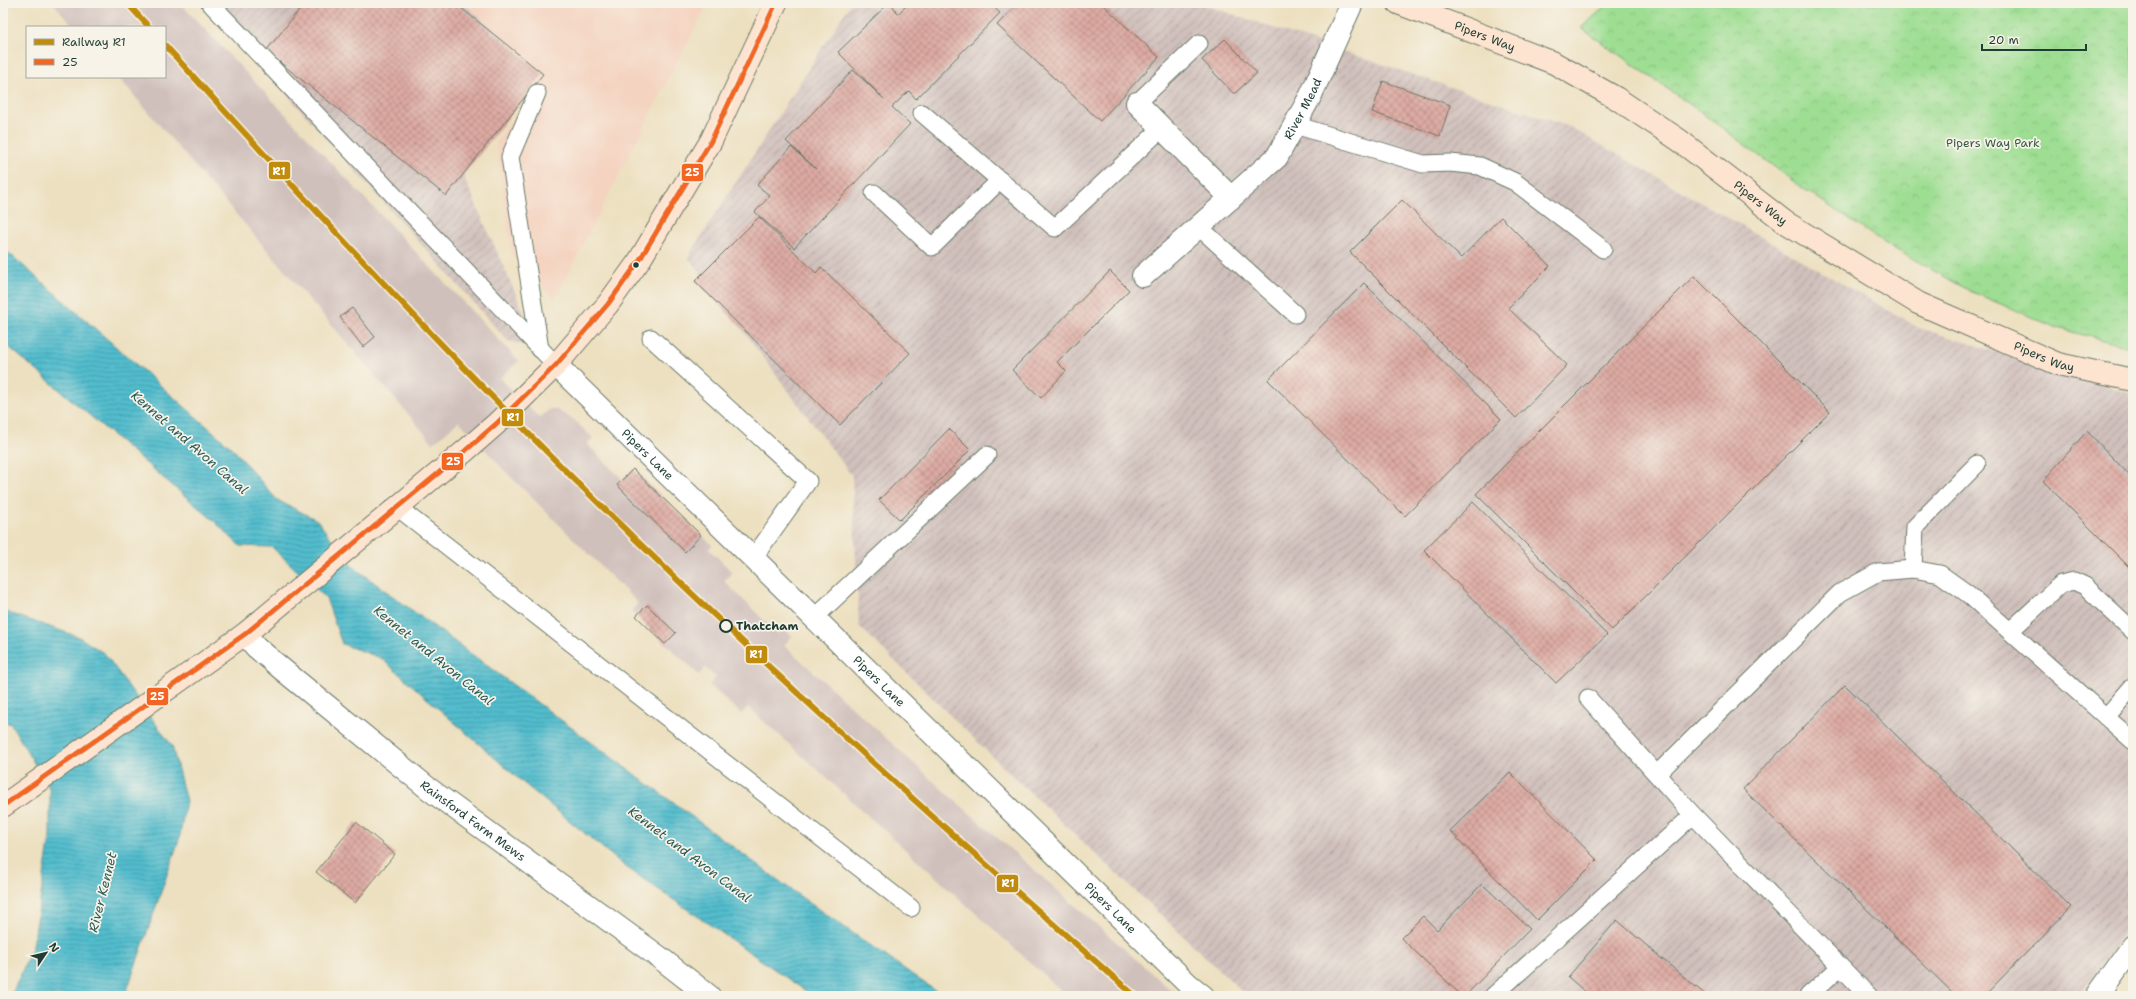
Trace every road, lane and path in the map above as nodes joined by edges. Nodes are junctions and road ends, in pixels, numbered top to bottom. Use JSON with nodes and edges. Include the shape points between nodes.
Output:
{"nodes":[{"id":1,"x":210,"y":3,"type":"edge"},
{"id":2,"x":776,"y":3,"type":"edge"},
{"id":3,"x":1352,"y":3,"type":"edge"},
{"id":4,"x":1398,"y":3,"type":"edge"},
{"id":5,"x":1199,"y":44,"type":"dead end"},
{"id":6,"x":537,"y":93,"type":"dead end"},
{"id":7,"x":1136,"y":103,"type":"joint"},
{"id":8,"x":922,"y":113,"type":"dead end"},
{"id":9,"x":1295,"y":125,"type":"junction"},
{"id":10,"x":1162,"y":128,"type":"junction"},
{"id":11,"x":1000,"y":180,"type":"junction"},
{"id":12,"x":874,"y":193,"type":"dead end"},
{"id":13,"x":1231,"y":198,"type":"junction"},
{"id":14,"x":1199,"y":227,"type":"junction"},
{"id":15,"x":1603,"y":248,"type":"dead end"},
{"id":16,"x":1143,"y":276,"type":"dead end"},
{"id":17,"x":1295,"y":314,"type":"dead end"},
{"id":18,"x":651,"y":338,"type":"dead end"},
{"id":19,"x":540,"y":349,"type":"junction"},
{"id":20,"x":556,"y":365,"type":"junction"},
{"id":21,"x":2133,"y":380,"type":"edge"},
{"id":22,"x":987,"y":455,"type":"dead end"},
{"id":23,"x":1977,"y":464,"type":"dead end"},
{"id":24,"x":397,"y":507,"type":"junction"},
{"id":25,"x":754,"y":557,"type":"junction"},
{"id":26,"x":1913,"y":569,"type":"junction"},
{"id":27,"x":815,"y":617,"type":"junction"},
{"id":28,"x":2010,"y":631,"type":"junction"},
{"id":29,"x":2133,"y":631,"type":"edge"},
{"id":30,"x":245,"y":634,"type":"junction"},
{"id":31,"x":2133,"y":686,"type":"edge"},
{"id":32,"x":1588,"y":698,"type":"dead end"},
{"id":33,"x":2106,"y":717,"type":"junction"},
{"id":34,"x":2133,"y":741,"type":"edge"},
{"id":35,"x":1657,"y":774,"type":"junction"},
{"id":36,"x":3,"y":806,"type":"edge"},
{"id":37,"x":1692,"y":814,"type":"junction"},
{"id":38,"x":911,"y":908,"type":"dead end"},
{"id":39,"x":2133,"y":946,"type":"edge"},
{"id":40,"x":1840,"y":967,"type":"junction"},
{"id":41,"x":709,"y":996,"type":"edge"},
{"id":42,"x":1203,"y":996,"type":"edge"},
{"id":43,"x":1493,"y":996,"type":"edge"},
{"id":44,"x":1808,"y":996,"type":"edge"},
{"id":45,"x":1870,"y":996,"type":"edge"},
{"id":46,"x":2097,"y":996,"type":"edge"}],
"edges":[{"from":1,"to":19,"type":"lane"},
{"from":2,"to":20,"type":"street","via":[[711,141],[672,208],[608,304]]},
{"from":3,"to":9,"type":"street","name":"River Mead"},
{"from":4,"to":21,"type":"street","name":"Pipers Way","via":[[1561,67],[1616,98],[1679,140],[1785,222],[1918,303],[2058,364]]},
{"from":5,"to":7,"type":"lane"},
{"from":6,"to":19,"type":"lane","via":[[510,157]]},
{"from":7,"to":10,"type":"street"},
{"from":8,"to":11,"type":"lane"},
{"from":9,"to":13,"type":"street","name":"River Mead","via":[[1277,157]]},
{"from":9,"to":15,"type":"lane","via":[[1422,164],[1480,166],[1515,182]]},
{"from":10,"to":11,"type":"lane","via":[[1055,228]]},
{"from":10,"to":13,"type":"street"},
{"from":11,"to":12,"type":"lane","via":[[932,247]]},
{"from":13,"to":14,"type":"street","name":"River Mead"},
{"from":14,"to":16,"type":"street","name":"River Mead"},
{"from":14,"to":17,"type":"lane"},
{"from":18,"to":25,"type":"lane","via":[[808,481]]},
{"from":19,"to":20,"type":"lane"},
{"from":20,"to":24,"type":"street","via":[[496,424]]},
{"from":20,"to":25,"type":"street","name":"Pipers Lane"},
{"from":22,"to":27,"type":"lane"},
{"from":23,"to":26,"type":"lane","via":[[1915,528]]},
{"from":24,"to":30,"type":"street"},
{"from":24,"to":38,"type":"lane"},
{"from":25,"to":27,"type":"street","name":"Pipers Lane"},
{"from":26,"to":28,"type":"lane","via":[[1940,574],[1968,594]]},
{"from":26,"to":35,"type":"lane","via":[[1878,572],[1840,593]]},
{"from":27,"to":42,"type":"street","name":"Pipers Lane"},
{"from":28,"to":29,"type":"lane","via":[[2061,584],[2074,581],[2085,586]]},
{"from":28,"to":33,"type":"lane"},
{"from":30,"to":36,"type":"street"},
{"from":30,"to":41,"type":"street","name":"Rainsford Farm Mews","via":[[283,670],[429,789]]},
{"from":31,"to":33,"type":"lane"},
{"from":32,"to":35,"type":"lane"},
{"from":33,"to":34,"type":"lane"},
{"from":35,"to":37,"type":"lane"},
{"from":37,"to":40,"type":"lane"},
{"from":37,"to":43,"type":"lane"},
{"from":39,"to":46,"type":"street"},
{"from":40,"to":44,"type":"lane"},
{"from":40,"to":45,"type":"lane"}]}
